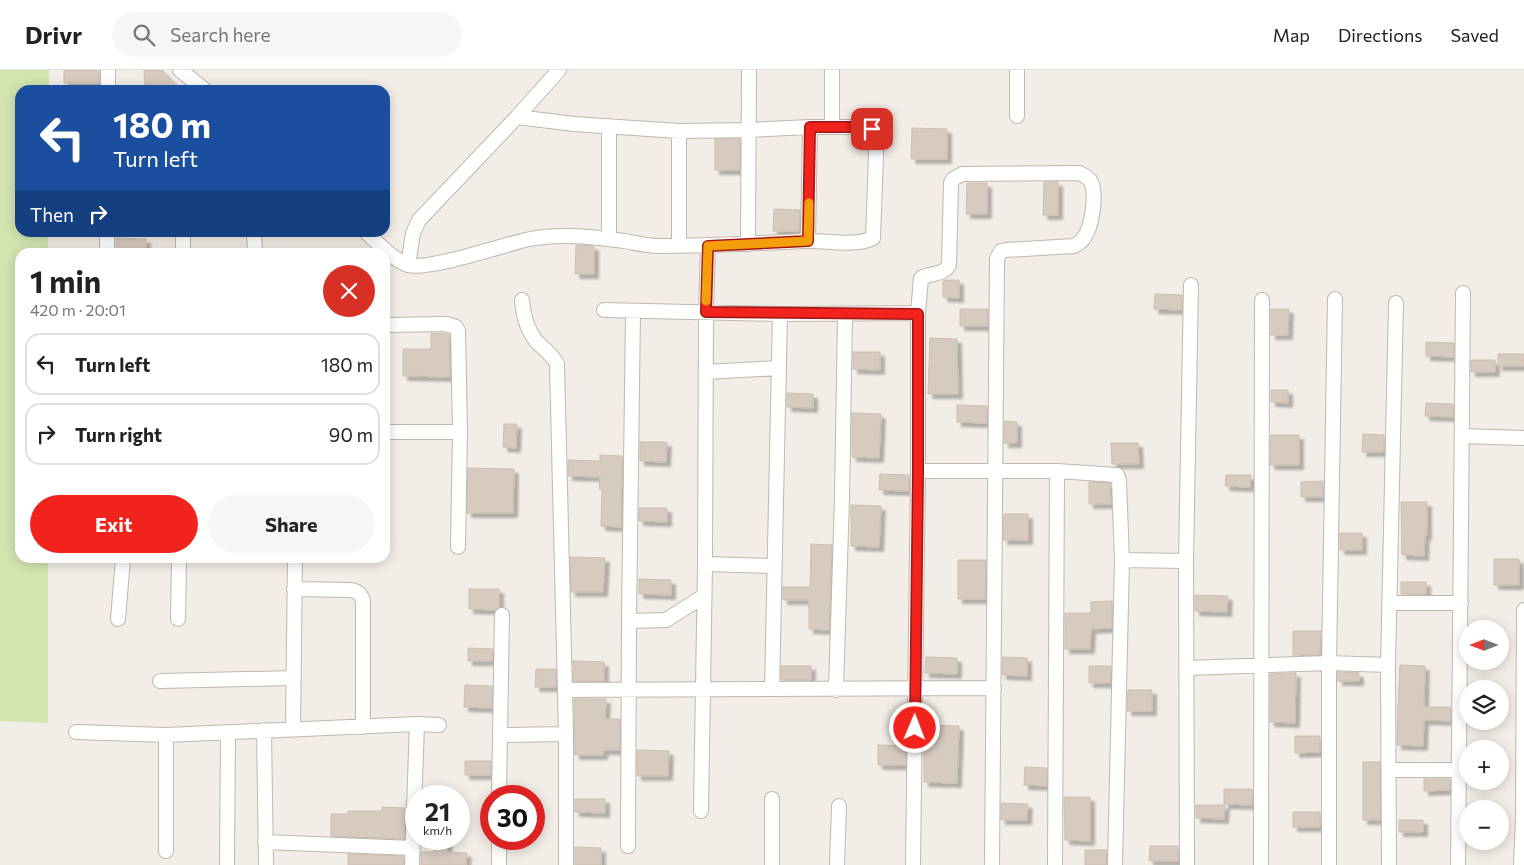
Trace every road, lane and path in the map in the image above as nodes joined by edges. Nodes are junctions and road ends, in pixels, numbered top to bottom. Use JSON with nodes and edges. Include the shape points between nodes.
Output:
{"nodes":[{"id":1,"x":108,"y":70,"type":"edge"},
{"id":2,"x":560,"y":70,"type":"edge"},
{"id":3,"x":749,"y":70,"type":"edge"},
{"id":4,"x":832,"y":70,"type":"edge"},
{"id":5,"x":1017,"y":70,"type":"edge"},
{"id":6,"x":183,"y":73,"type":"edge"},
{"id":7,"x":108,"y":85,"type":"edge"},
{"id":8,"x":199,"y":85,"type":"edge"},
{"id":9,"x":1017,"y":116,"type":"dead end"},
{"id":10,"x":517,"y":117,"type":"junction"},
{"id":11,"x":609,"y":126,"type":"junction"},
{"id":12,"x":810,"y":127,"type":"junction"},
{"id":13,"x":832,"y":127,"type":"junction"},
{"id":14,"x":749,"y":130,"type":"junction"},
{"id":15,"x":679,"y":131,"type":"junction"},
{"id":16,"x":371,"y":237,"type":"edge"},
{"id":17,"x":609,"y":239,"type":"junction"},
{"id":18,"x":808,"y":241,"type":"junction"},
{"id":19,"x":748,"y":244,"type":"junction"},
{"id":20,"x":679,"y":245,"type":"junction"},
{"id":21,"x":708,"y":246,"type":"junction"},
{"id":22,"x":383,"y":248,"type":"edge"},
{"id":23,"x":390,"y":254,"type":"edge"},
{"id":24,"x":408,"y":265,"type":"junction"},
{"id":25,"x":1191,"y":286,"type":"dead end"},
{"id":26,"x":1464,"y":293,"type":"dead end"},
{"id":27,"x":1335,"y":299,"type":"dead end"},
{"id":28,"x":522,"y":300,"type":"dead end"},
{"id":29,"x":1262,"y":300,"type":"dead end"},
{"id":30,"x":1396,"y":303,"type":"dead end"},
{"id":31,"x":604,"y":310,"type":"dead end"},
{"id":32,"x":633,"y":311,"type":"junction"},
{"id":33,"x":706,"y":312,"type":"junction"},
{"id":34,"x":780,"y":314,"type":"junction"},
{"id":35,"x":845,"y":314,"type":"junction"},
{"id":36,"x":918,"y":314,"type":"junction"},
{"id":37,"x":390,"y":325,"type":"edge"},
{"id":38,"x":779,"y":368,"type":"junction"},
{"id":39,"x":706,"y":372,"type":"junction"},
{"id":40,"x":390,"y":432,"type":"edge"},
{"id":41,"x":460,"y":432,"type":"junction"},
{"id":42,"x":1462,"y":436,"type":"junction"},
{"id":43,"x":1524,"y":438,"type":"edge"},
{"id":44,"x":918,"y":471,"type":"junction"},
{"id":45,"x":995,"y":471,"type":"junction"},
{"id":46,"x":1057,"y":471,"type":"junction"},
{"id":47,"x":458,"y":547,"type":"dead end"},
{"id":48,"x":1122,"y":560,"type":"junction"},
{"id":49,"x":1186,"y":561,"type":"junction"},
{"id":50,"x":123,"y":563,"type":"edge"},
{"id":51,"x":179,"y":563,"type":"edge"},
{"id":52,"x":295,"y":563,"type":"edge"},
{"id":53,"x":705,"y":564,"type":"junction"},
{"id":54,"x":774,"y":566,"type":"junction"},
{"id":55,"x":294,"y":589,"type":"junction"},
{"id":56,"x":704,"y":596,"type":"junction"},
{"id":57,"x":1390,"y":603,"type":"junction"},
{"id":58,"x":1461,"y":603,"type":"junction"},
{"id":59,"x":1524,"y":610,"type":"edge"},
{"id":60,"x":502,"y":615,"type":"dead end"},
{"id":61,"x":118,"y":619,"type":"dead end"},
{"id":62,"x":178,"y":619,"type":"dead end"},
{"id":63,"x":629,"y":621,"type":"junction"},
{"id":64,"x":1524,"y":632,"type":"edge"},
{"id":65,"x":1329,"y":663,"type":"junction"},
{"id":66,"x":1388,"y":665,"type":"junction"},
{"id":67,"x":1260,"y":666,"type":"junction"},
{"id":68,"x":1187,"y":668,"type":"junction"},
{"id":69,"x":294,"y":678,"type":"junction"},
{"id":70,"x":160,"y":681,"type":"dead end"},
{"id":71,"x":994,"y":688,"type":"junction"},
{"id":72,"x":916,"y":689,"type":"junction"},
{"id":73,"x":565,"y":690,"type":"junction"},
{"id":74,"x":629,"y":690,"type":"junction"},
{"id":75,"x":702,"y":690,"type":"junction"},
{"id":76,"x":772,"y":690,"type":"junction"},
{"id":77,"x":836,"y":690,"type":"junction"},
{"id":78,"x":417,"y":724,"type":"junction"},
{"id":79,"x":439,"y":725,"type":"dead end"},
{"id":80,"x":363,"y":727,"type":"junction"},
{"id":81,"x":294,"y":729,"type":"junction"},
{"id":82,"x":264,"y":730,"type":"junction"},
{"id":83,"x":76,"y":732,"type":"dead end"},
{"id":84,"x":228,"y":733,"type":"junction"},
{"id":85,"x":566,"y":734,"type":"junction"},
{"id":86,"x":166,"y":735,"type":"junction"},
{"id":87,"x":500,"y":736,"type":"junction"},
{"id":88,"x":1459,"y":740,"type":"edge"},
{"id":89,"x":1523,"y":764,"type":"edge"},
{"id":90,"x":1389,"y":770,"type":"junction"},
{"id":91,"x":1459,"y":770,"type":"joint"},
{"id":92,"x":415,"y":785,"type":"edge"},
{"id":93,"x":499,"y":785,"type":"edge"},
{"id":94,"x":772,"y":799,"type":"dead end"},
{"id":95,"x":839,"y":806,"type":"dead end"},
{"id":96,"x":701,"y":811,"type":"dead end"},
{"id":97,"x":1523,"y":816,"type":"edge"},
{"id":98,"x":265,"y":842,"type":"junction"},
{"id":99,"x":628,"y":846,"type":"dead end"},
{"id":100,"x":405,"y":848,"type":"edge"},
{"id":101,"x":412,"y":850,"type":"edge"},
{"id":102,"x":499,"y":850,"type":"edge"},
{"id":103,"x":166,"y":851,"type":"dead end"},
{"id":104,"x":227,"y":865,"type":"edge"},
{"id":105,"x":266,"y":865,"type":"edge"},
{"id":106,"x":412,"y":865,"type":"edge"},
{"id":107,"x":499,"y":865,"type":"edge"},
{"id":108,"x":566,"y":865,"type":"edge"},
{"id":109,"x":772,"y":865,"type":"edge"},
{"id":110,"x":837,"y":865,"type":"edge"},
{"id":111,"x":913,"y":865,"type":"edge"},
{"id":112,"x":992,"y":865,"type":"edge"},
{"id":113,"x":1055,"y":865,"type":"edge"},
{"id":114,"x":1115,"y":865,"type":"edge"},
{"id":115,"x":1187,"y":865,"type":"edge"},
{"id":116,"x":1261,"y":865,"type":"edge"},
{"id":117,"x":1329,"y":865,"type":"edge"},
{"id":118,"x":1389,"y":865,"type":"edge"},
{"id":119,"x":1458,"y":865,"type":"edge"},
{"id":120,"x":1521,"y":865,"type":"edge"}],
"edges":[{"from":1,"to":7,"type":"street"},
{"from":2,"to":10,"type":"street"},
{"from":3,"to":14,"type":"street"},
{"from":4,"to":13,"type":"street"},
{"from":5,"to":9,"type":"street"},
{"from":6,"to":8,"type":"street"},
{"from":10,"to":11,"type":"street"},
{"from":10,"to":24,"type":"street","via":[[419,220],[413,234]]},
{"from":11,"to":15,"type":"street"},
{"from":11,"to":17,"type":"street"},
{"from":12,"to":13,"type":"street"},
{"from":12,"to":14,"type":"street"},
{"from":12,"to":18,"type":"street"},
{"from":13,"to":18,"type":"street","via":[[863,127],[872,129],[875,134],[873,238],[860,242]]},
{"from":14,"to":15,"type":"street"},
{"from":14,"to":19,"type":"street"},
{"from":15,"to":20,"type":"street"},
{"from":16,"to":22,"type":"street"},
{"from":17,"to":20,"type":"street","via":[[656,246]]},
{"from":17,"to":24,"type":"street","via":[[548,236],[439,262]]},
{"from":18,"to":19,"type":"street"},
{"from":19,"to":21,"type":"street"},
{"from":20,"to":21,"type":"street"},
{"from":21,"to":33,"type":"street"},
{"from":23,"to":24,"type":"street"},
{"from":25,"to":49,"type":"street"},
{"from":26,"to":42,"type":"street"},
{"from":27,"to":65,"type":"street"},
{"from":28,"to":73,"type":"street","via":[[530,331],[558,364]]},
{"from":29,"to":67,"type":"street"},
{"from":30,"to":57,"type":"street"},
{"from":31,"to":32,"type":"street"},
{"from":32,"to":33,"type":"street"},
{"from":32,"to":63,"type":"street"},
{"from":33,"to":34,"type":"street"},
{"from":33,"to":39,"type":"street"},
{"from":34,"to":35,"type":"street"},
{"from":34,"to":38,"type":"street"},
{"from":35,"to":36,"type":"street"},
{"from":35,"to":77,"type":"street"},
{"from":36,"to":44,"type":"street"},
{"from":36,"to":45,"type":"street","via":[[921,278],[943,273],[949,265],[953,178],[962,174],[1064,172],[1079,173],[1092,182],[1092,220],[1082,241],[1074,246],[1001,251],[997,259]]},
{"from":37,"to":41,"type":"street","via":[[446,324],[456,327],[459,336]]},
{"from":38,"to":39,"type":"street"},
{"from":38,"to":54,"type":"street"},
{"from":39,"to":53,"type":"street"},
{"from":40,"to":41,"type":"street"},
{"from":41,"to":47,"type":"street"},
{"from":42,"to":43,"type":"street"},
{"from":42,"to":58,"type":"street"},
{"from":44,"to":45,"type":"street"},
{"from":44,"to":72,"type":"street"},
{"from":45,"to":46,"type":"street"},
{"from":45,"to":71,"type":"street"},
{"from":46,"to":48,"type":"street","via":[[1117,475]]},
{"from":46,"to":113,"type":"street"},
{"from":48,"to":49,"type":"street"},
{"from":48,"to":114,"type":"street"},
{"from":49,"to":68,"type":"street"},
{"from":50,"to":61,"type":"street"},
{"from":51,"to":62,"type":"street"},
{"from":52,"to":55,"type":"street"},
{"from":53,"to":54,"type":"street"},
{"from":53,"to":56,"type":"street"},
{"from":54,"to":76,"type":"street"},
{"from":55,"to":69,"type":"street"},
{"from":55,"to":80,"type":"street","via":[[350,590],[359,593],[363,600]]},
{"from":56,"to":63,"type":"street","via":[[666,620]]},
{"from":56,"to":75,"type":"street"},
{"from":57,"to":58,"type":"street"},
{"from":57,"to":66,"type":"street"},
{"from":58,"to":88,"type":"street"},
{"from":59,"to":64,"type":"street"},
{"from":60,"to":87,"type":"street"},
{"from":63,"to":74,"type":"street"},
{"from":64,"to":89,"type":"street"},
{"from":65,"to":66,"type":"street"},
{"from":65,"to":67,"type":"street"},
{"from":65,"to":117,"type":"street"},
{"from":66,"to":90,"type":"street"},
{"from":67,"to":68,"type":"street"},
{"from":67,"to":116,"type":"street"},
{"from":68,"to":115,"type":"street"},
{"from":69,"to":70,"type":"street"},
{"from":69,"to":81,"type":"street"},
{"from":71,"to":72,"type":"street"},
{"from":71,"to":112,"type":"street"},
{"from":72,"to":77,"type":"street"},
{"from":72,"to":111,"type":"street"},
{"from":73,"to":74,"type":"street"},
{"from":73,"to":85,"type":"street"},
{"from":74,"to":75,"type":"street"},
{"from":74,"to":99,"type":"street"},
{"from":75,"to":76,"type":"street"},
{"from":75,"to":96,"type":"street"},
{"from":76,"to":77,"type":"street"},
{"from":78,"to":79,"type":"street"},
{"from":78,"to":80,"type":"street"},
{"from":78,"to":92,"type":"street"},
{"from":80,"to":81,"type":"street"},
{"from":81,"to":82,"type":"street"},
{"from":82,"to":84,"type":"street"},
{"from":82,"to":98,"type":"street"},
{"from":83,"to":86,"type":"street"},
{"from":84,"to":86,"type":"street"},
{"from":84,"to":104,"type":"street"},
{"from":85,"to":87,"type":"street"},
{"from":85,"to":108,"type":"street"},
{"from":86,"to":103,"type":"street"},
{"from":87,"to":93,"type":"street"},
{"from":89,"to":97,"type":"street"},
{"from":90,"to":91,"type":"street"},
{"from":90,"to":118,"type":"street"},
{"from":91,"to":119,"type":"street"},
{"from":94,"to":109,"type":"street"},
{"from":95,"to":110,"type":"street"},
{"from":97,"to":120,"type":"street"},
{"from":98,"to":100,"type":"street"},
{"from":98,"to":105,"type":"street"},
{"from":101,"to":106,"type":"street"},
{"from":102,"to":107,"type":"street"}]}
